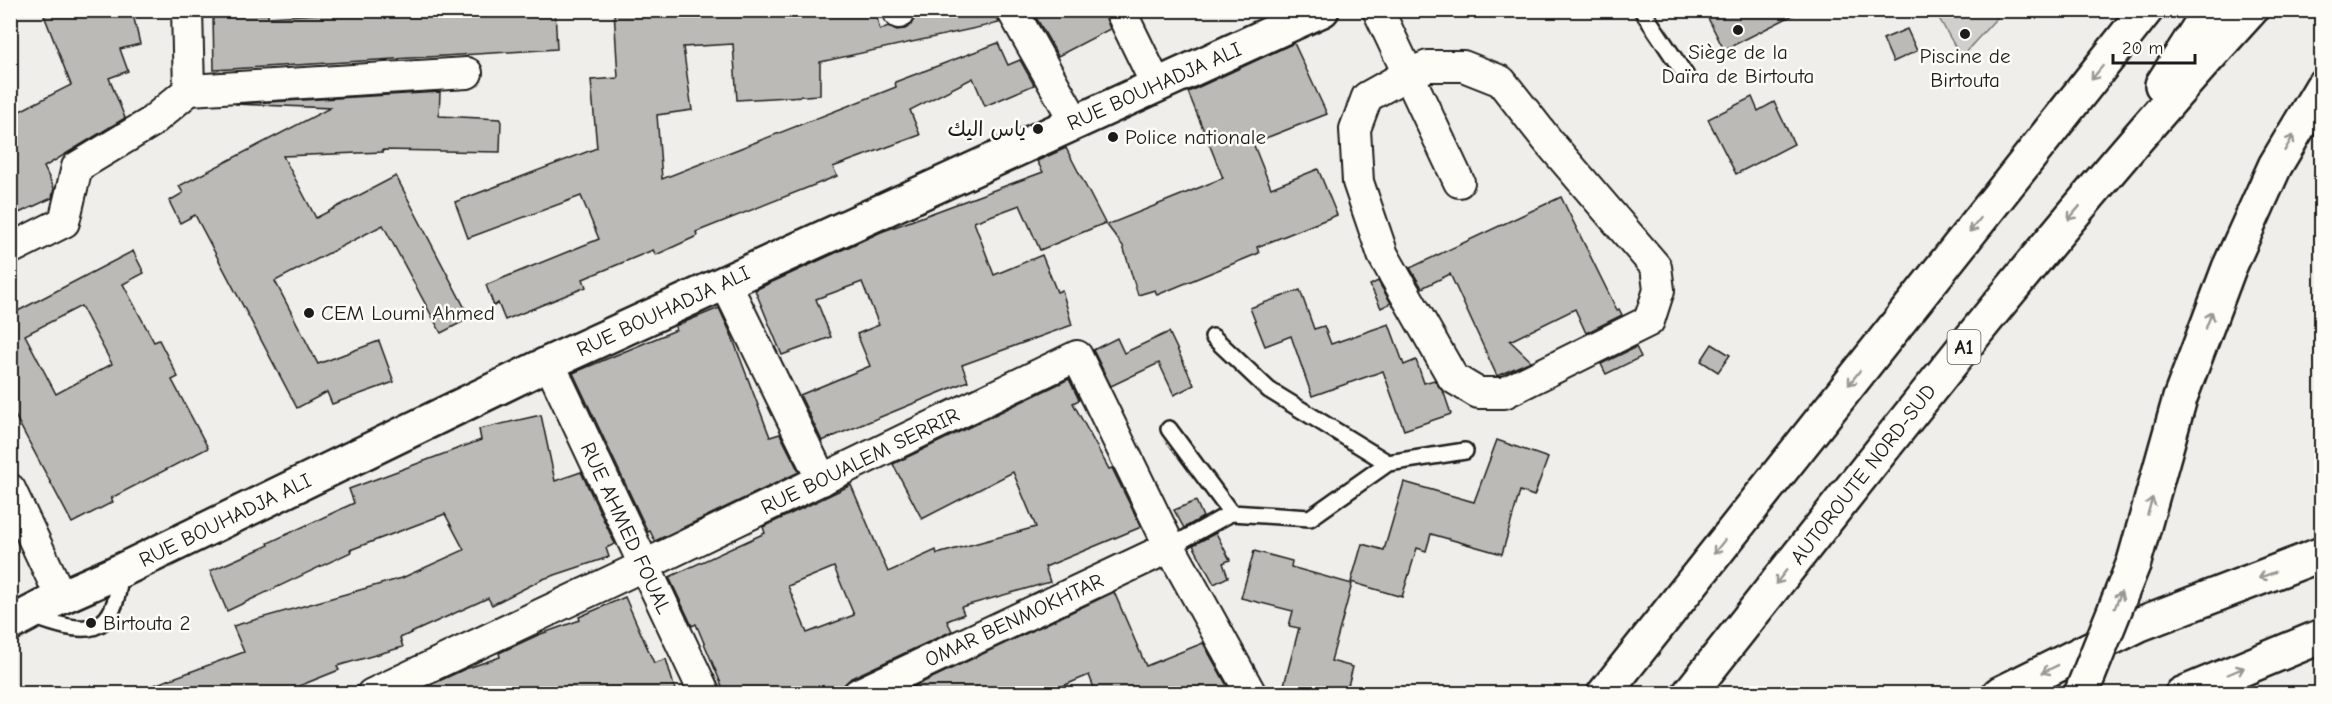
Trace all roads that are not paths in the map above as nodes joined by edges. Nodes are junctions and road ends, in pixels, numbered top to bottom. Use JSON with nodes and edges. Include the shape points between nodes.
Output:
{"nodes":[{"id":1,"x":1012,"y":10,"type":"edge"},
{"id":2,"x":1120,"y":10,"type":"edge"},
{"id":3,"x":1322,"y":10,"type":"edge"},
{"id":4,"x":1378,"y":10,"type":"edge"},
{"id":5,"x":1642,"y":10,"type":"edge"},
{"id":6,"x":2146,"y":10,"type":"edge"},
{"id":7,"x":2210,"y":10,"type":"edge"},
{"id":8,"x":2251,"y":10,"type":"edge"},
{"id":9,"x":192,"y":11,"type":"edge"},
{"id":10,"x":467,"y":73,"type":"dead end"},
{"id":11,"x":1408,"y":74,"type":"junction"},
{"id":12,"x":1686,"y":76,"type":"dead end"},
{"id":13,"x":1156,"y":84,"type":"junction"},
{"id":14,"x":2322,"y":87,"type":"edge"},
{"id":15,"x":189,"y":90,"type":"junction"},
{"id":16,"x":1075,"y":122,"type":"junction"},
{"id":17,"x":1459,"y":182,"type":"dead end"},
{"id":18,"x":2095,"y":188,"type":"junction"},
{"id":19,"x":10,"y":249,"type":"edge"},
{"id":20,"x":725,"y":282,"type":"junction"},
{"id":21,"x":1213,"y":337,"type":"dead end"},
{"id":22,"x":549,"y":363,"type":"junction"},
{"id":23,"x":1169,"y":429,"type":"dead end"},
{"id":24,"x":1465,"y":451,"type":"dead end"},
{"id":25,"x":1388,"y":463,"type":"junction"},
{"id":26,"x":822,"y":480,"type":"junction"},
{"id":27,"x":10,"y":489,"type":"edge"},
{"id":28,"x":1231,"y":513,"type":"junction"},
{"id":29,"x":1170,"y":547,"type":"junction"},
{"id":30,"x":2322,"y":554,"type":"edge"},
{"id":31,"x":643,"y":566,"type":"junction"},
{"id":32,"x":120,"y":571,"type":"junction"},
{"id":33,"x":61,"y":597,"type":"junction"},
{"id":34,"x":20,"y":619,"type":"edge"},
{"id":35,"x":2322,"y":636,"type":"edge"},
{"id":36,"x":372,"y":693,"type":"edge"},
{"id":37,"x":705,"y":693,"type":"edge"},
{"id":38,"x":858,"y":693,"type":"edge"},
{"id":39,"x":1251,"y":693,"type":"edge"},
{"id":40,"x":1604,"y":693,"type":"edge"},
{"id":41,"x":1689,"y":693,"type":"edge"},
{"id":42,"x":2000,"y":693,"type":"edge"},
{"id":43,"x":2081,"y":693,"type":"edge"},
{"id":44,"x":2182,"y":693,"type":"edge"}],
"edges":[{"from":1,"to":16,"type":"street"},
{"from":2,"to":13,"type":"street"},
{"from":3,"to":13,"type":"main road","name":"RUE BOUHADJA ALI"},
{"from":4,"to":11,"type":"street"},
{"from":5,"to":12,"type":"lane"},
{"from":6,"to":40,"type":"main road","one_way":true},
{"from":7,"to":18,"type":"main road"},
{"from":8,"to":18,"type":"main road","name":"AUTOROUTE NORD-SUD","number":"A1"},
{"from":9,"to":15,"type":"street"},
{"from":10,"to":15,"type":"street"},
{"from":11,"to":11,"type":"street","via":[[1367,97],[1355,129],[1358,182],[1383,255],[1453,378],[1479,393],[1504,393],[1649,321],[1659,290],[1656,267],[1501,81],[1463,66],[1428,66]]},
{"from":11,"to":17,"type":"street"},
{"from":13,"to":16,"type":"main road","name":"RUE BOUHADJA ALI"},
{"from":43,"to":14,"type":"main road","one_way":true,"bridge":true,"via":[[2134,562],[2180,399],[2229,268],[2275,166]]},
{"from":15,"to":19,"type":"street","via":[[150,123],[77,167],[64,222]]},
{"from":16,"to":20,"type":"main road","name":"RUE BOUHADJA ALI"},
{"from":18,"to":41,"type":"main road","name":"AUTOROUTE NORD-SUD","number":"A1","one_way":true,"via":[[1982,323]]},
{"from":20,"to":22,"type":"main road","name":"RUE BOUHADJA ALI"},
{"from":20,"to":26,"type":"street"},
{"from":21,"to":25,"type":"lane","via":[[1269,390]]},
{"from":22,"to":31,"type":"street","name":"RUE AHMED FOUAL"},
{"from":22,"to":32,"type":"main road","name":"RUE BOUHADJA ALI"},
{"from":23,"to":28,"type":"lane"},
{"from":24,"to":25,"type":"lane"},
{"from":25,"to":28,"type":"lane","via":[[1310,518]]},
{"from":26,"to":29,"type":"street","name":"RUE BOUALEM SERRIR","via":[[1077,356]]},
{"from":26,"to":31,"type":"street","name":"RUE BOUALEM SERRIR"},
{"from":27,"to":33,"type":"street"},
{"from":28,"to":29,"type":"lane"},
{"from":29,"to":38,"type":"street","name":"OMAR BENMOKHTAR"},
{"from":29,"to":39,"type":"street"},
{"from":30,"to":42,"type":"main road","one_way":true,"via":[[2140,624]]},
{"from":31,"to":36,"type":"street","name":"RUE BOUALEM SERRIR"},
{"from":31,"to":37,"type":"street","name":"RUE AHMED FOUAL"},
{"from":32,"to":33,"type":"main road","name":"RUE BOUHADJA ALI"},
{"from":32,"to":34,"type":"lane","via":[[113,611],[98,625],[77,630]]},
{"from":33,"to":34,"type":"main road","name":"RUE BOUHADJA ALI"},
{"from":44,"to":35,"type":"main road","one_way":true}]}
